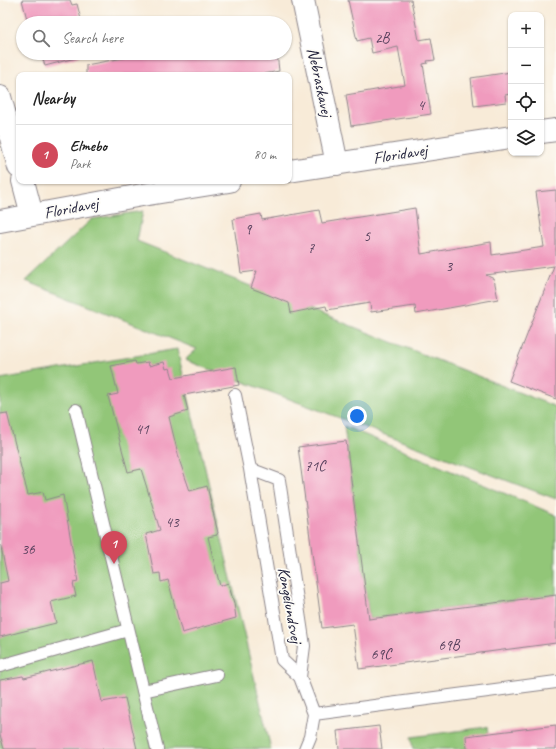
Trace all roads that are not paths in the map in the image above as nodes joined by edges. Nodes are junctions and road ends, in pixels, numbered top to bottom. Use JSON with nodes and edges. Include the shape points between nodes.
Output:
{"nodes":[{"id":1,"x":303,"y":0,"type":"edge"},
{"id":2,"x":0,"y":97,"type":"edge"},
{"id":3,"x":556,"y":130,"type":"edge"},
{"id":4,"x":544,"y":132,"type":"edge"},
{"id":5,"x":508,"y":137,"type":"edge"},
{"id":6,"x":16,"y":156,"type":"edge"},
{"id":7,"x":337,"y":164,"type":"junction"},
{"id":8,"x":292,"y":171,"type":"edge"},
{"id":9,"x":24,"y":184,"type":"edge"},
{"id":10,"x":210,"y":184,"type":"edge"},
{"id":11,"x":32,"y":215,"type":"junction"},
{"id":12,"x":0,"y":221,"type":"edge"},
{"id":13,"x":235,"y":395,"type":"dead end"},
{"id":14,"x":76,"y":410,"type":"dead end"},
{"id":15,"x":250,"y":469,"type":"junction"},
{"id":16,"x":128,"y":630,"type":"junction"},
{"id":17,"x":0,"y":666,"type":"edge"},
{"id":18,"x":217,"y":674,"type":"dead end"},
{"id":19,"x":300,"y":677,"type":"junction"},
{"id":20,"x":556,"y":682,"type":"edge"},
{"id":21,"x":143,"y":691,"type":"junction"},
{"id":22,"x":314,"y":714,"type":"junction"},
{"id":23,"x":157,"y":749,"type":"edge"},
{"id":24,"x":305,"y":749,"type":"edge"}],
"edges":[{"from":1,"to":7,"type":"street","name":"Nebraskavej"},
{"from":2,"to":6,"type":"street"},
{"from":3,"to":4,"type":"street"},
{"from":5,"to":7,"type":"street","name":"Floridavej"},
{"from":7,"to":8,"type":"street","name":"Floridavej"},
{"from":9,"to":11,"type":"street"},
{"from":10,"to":11,"type":"street","name":"Floridavej"},
{"from":11,"to":12,"type":"street","name":"Floridavej"},
{"from":13,"to":15,"type":"lane","name":"Kongelundsvej"},
{"from":14,"to":16,"type":"lane"},
{"from":15,"to":19,"type":"lane","name":"Kongelundsvej","via":[[282,660]]},
{"from":15,"to":19,"type":"lane","via":[[279,480],[304,646]]},
{"from":16,"to":17,"type":"lane"},
{"from":16,"to":21,"type":"lane"},
{"from":18,"to":21,"type":"lane"},
{"from":19,"to":22,"type":"lane","name":"Kongelundsvej"},
{"from":20,"to":22,"type":"lane"},
{"from":21,"to":23,"type":"lane"},
{"from":22,"to":24,"type":"lane"}]}
